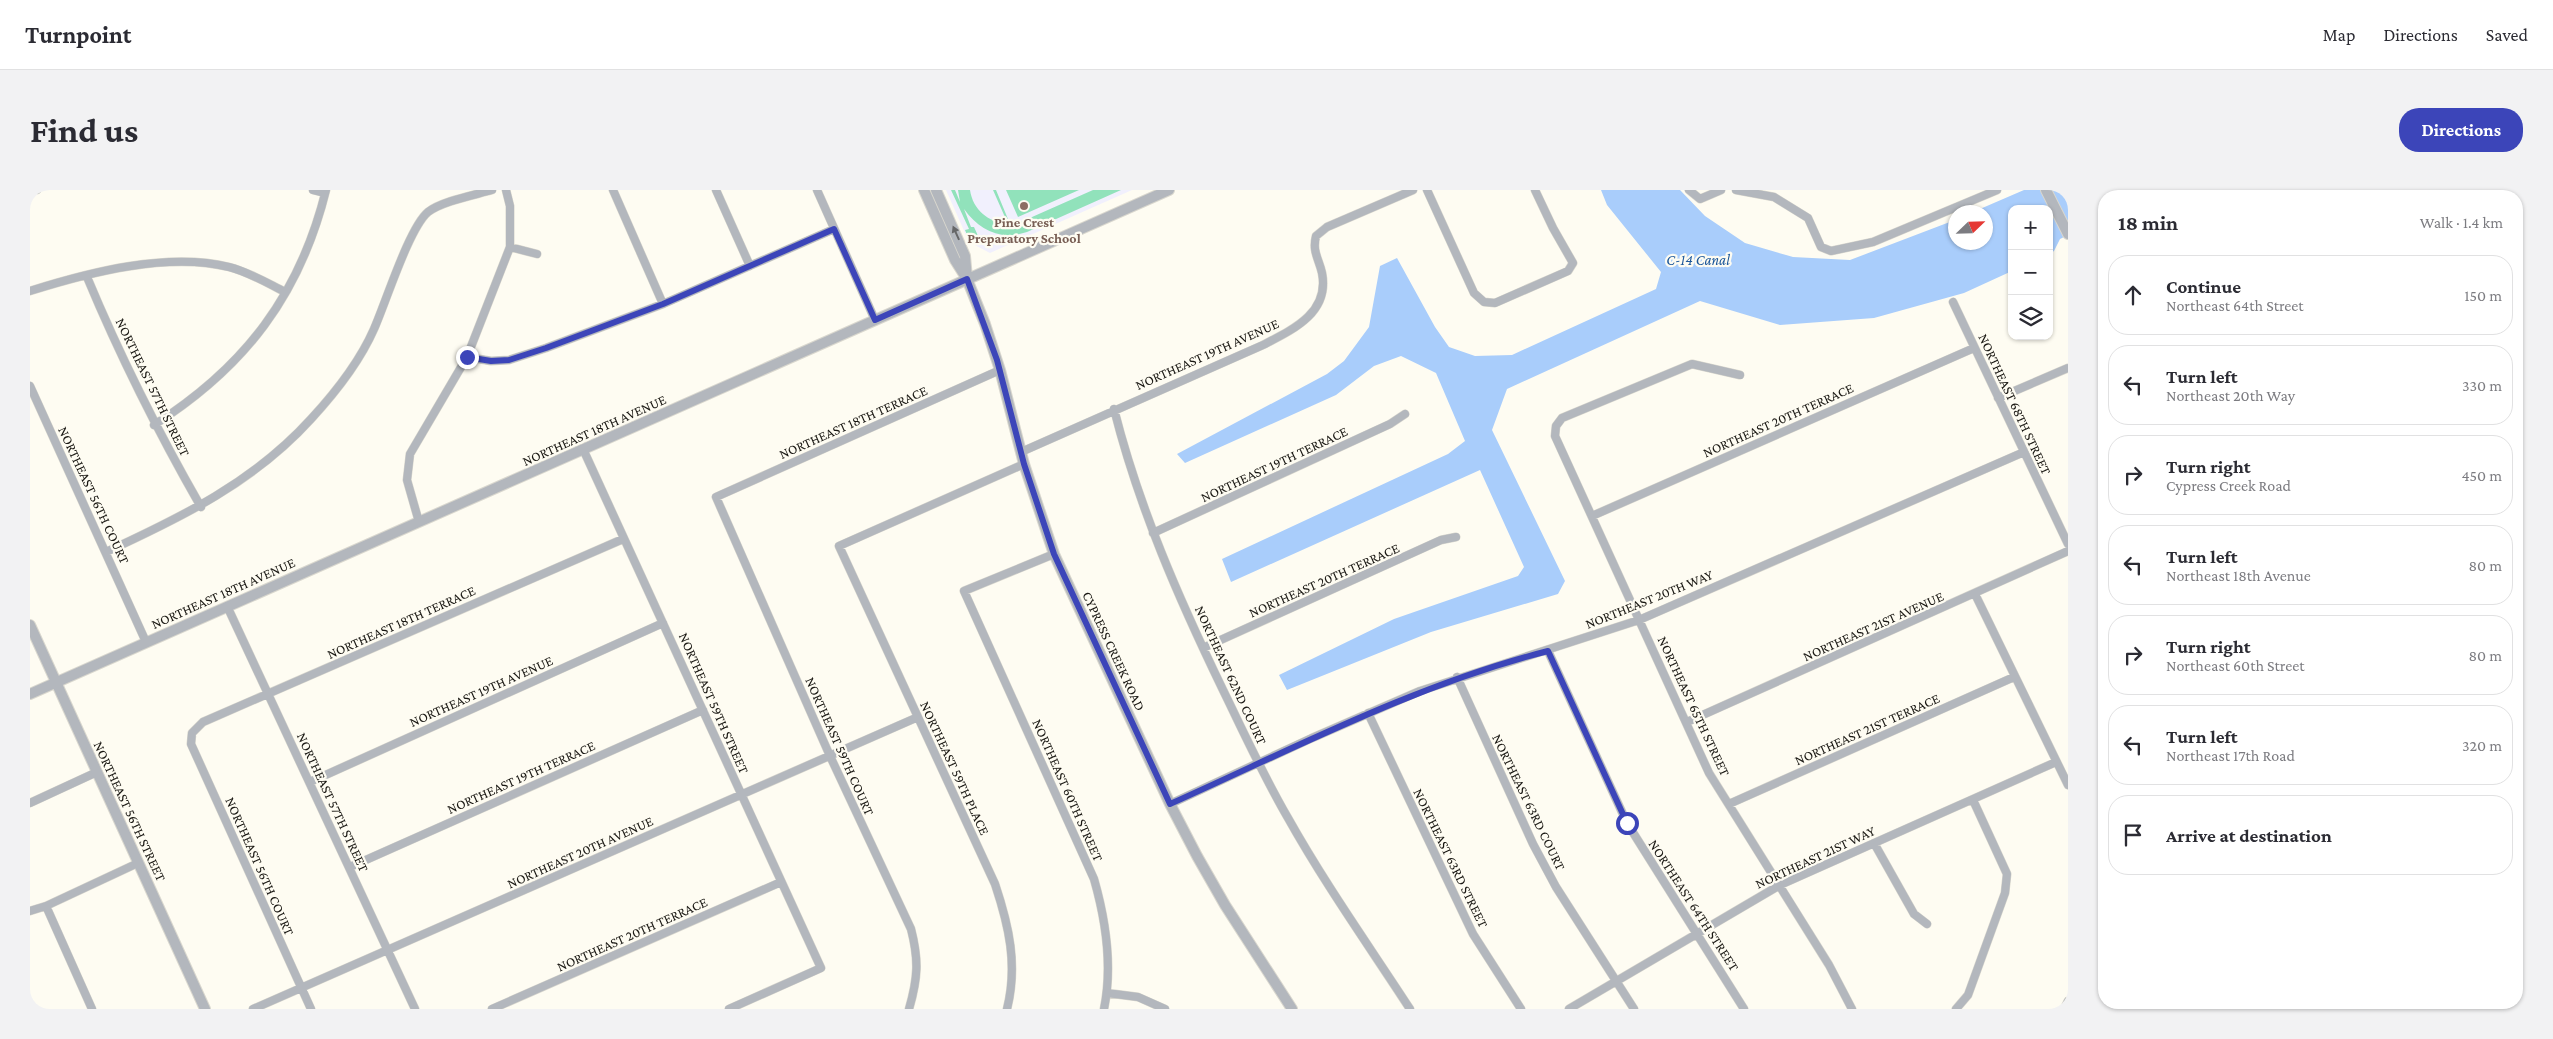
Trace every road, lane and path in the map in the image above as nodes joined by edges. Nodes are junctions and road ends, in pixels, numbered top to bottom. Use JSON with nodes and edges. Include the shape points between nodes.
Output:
{"nodes":[{"id":1,"x":37,"y":190,"type":"edge"},
{"id":2,"x":314,"y":190,"type":"edge"},
{"id":3,"x":492,"y":190,"type":"edge"},
{"id":4,"x":506,"y":190,"type":"edge"},
{"id":5,"x":613,"y":190,"type":"edge"},
{"id":6,"x":716,"y":190,"type":"edge"},
{"id":7,"x":817,"y":190,"type":"edge"},
{"id":8,"x":924,"y":190,"type":"edge"},
{"id":9,"x":936,"y":190,"type":"edge"},
{"id":10,"x":1168,"y":190,"type":"edge"},
{"id":11,"x":1413,"y":190,"type":"edge"},
{"id":12,"x":1427,"y":190,"type":"edge"},
{"id":13,"x":1535,"y":190,"type":"edge"},
{"id":14,"x":1688,"y":190,"type":"edge"},
{"id":15,"x":1721,"y":190,"type":"edge"},
{"id":16,"x":1736,"y":190,"type":"edge"},
{"id":17,"x":1997,"y":190,"type":"edge"},
{"id":18,"x":2046,"y":190,"type":"edge"},
{"id":19,"x":325,"y":191,"type":"edge"},
{"id":20,"x":30,"y":192,"type":"edge"},
{"id":21,"x":834,"y":229,"type":"junction"},
{"id":22,"x":2068,"y":234,"type":"edge"},
{"id":23,"x":510,"y":247,"type":"junction"},
{"id":24,"x":537,"y":254,"type":"dead end"},
{"id":25,"x":750,"y":266,"type":"junction"},
{"id":26,"x":87,"y":277,"type":"junction"},
{"id":27,"x":967,"y":279,"type":"junction"},
{"id":28,"x":30,"y":291,"type":"edge"},
{"id":29,"x":285,"y":292,"type":"junction"},
{"id":30,"x":1953,"y":302,"type":"dead end"},
{"id":31,"x":663,"y":304,"type":"junction"},
{"id":32,"x":875,"y":320,"type":"junction"},
{"id":33,"x":1974,"y":348,"type":"junction"},
{"id":34,"x":467,"y":357,"type":"junction"},
{"id":35,"x":2068,"y":368,"type":"edge"},
{"id":36,"x":1000,"y":370,"type":"junction"},
{"id":37,"x":1740,"y":376,"type":"dead end"},
{"id":38,"x":30,"y":386,"type":"edge"},
{"id":39,"x":1998,"y":398,"type":"junction"},
{"id":40,"x":1114,"y":409,"type":"junction"},
{"id":41,"x":1404,"y":414,"type":"dead end"},
{"id":42,"x":154,"y":424,"type":"junction"},
{"id":43,"x":583,"y":449,"type":"junction"},
{"id":44,"x":1020,"y":452,"type":"junction"},
{"id":45,"x":2024,"y":452,"type":"junction"},
{"id":46,"x":1024,"y":464,"type":"junction"},
{"id":47,"x":716,"y":497,"type":"joint"},
{"id":48,"x":201,"y":507,"type":"junction"},
{"id":49,"x":1592,"y":516,"type":"junction"},
{"id":50,"x":419,"y":522,"type":"junction"},
{"id":51,"x":1153,"y":533,"type":"junction"},
{"id":52,"x":1456,"y":537,"type":"dead end"},
{"id":53,"x":623,"y":539,"type":"junction"},
{"id":54,"x":2068,"y":544,"type":"edge"},
{"id":55,"x":2068,"y":551,"type":"edge"},
{"id":56,"x":106,"y":552,"type":"junction"},
{"id":57,"x":1054,"y":554,"type":"junction"},
{"id":58,"x":1975,"y":594,"type":"junction"},
{"id":59,"x":227,"y":606,"type":"junction"},
{"id":60,"x":1639,"y":620,"type":"junction"},
{"id":61,"x":663,"y":623,"type":"junction"},
{"id":62,"x":30,"y":625,"type":"edge"},
{"id":63,"x":146,"y":642,"type":"junction"},
{"id":64,"x":1203,"y":648,"type":"junction"},
{"id":65,"x":1548,"y":651,"type":"junction"},
{"id":66,"x":2014,"y":677,"type":"junction"},
{"id":67,"x":1457,"y":678,"type":"junction"},
{"id":68,"x":56,"y":682,"type":"junction"},
{"id":69,"x":30,"y":694,"type":"edge"},
{"id":70,"x":268,"y":694,"type":"junction"},
{"id":71,"x":703,"y":710,"type":"junction"},
{"id":72,"x":1368,"y":713,"type":"junction"},
{"id":73,"x":918,"y":717,"type":"junction"},
{"id":74,"x":1687,"y":722,"type":"junction"},
{"id":75,"x":192,"y":733,"type":"joint"},
{"id":76,"x":830,"y":756,"type":"junction"},
{"id":77,"x":2056,"y":762,"type":"junction"},
{"id":78,"x":1259,"y":764,"type":"junction"},
{"id":79,"x":97,"y":772,"type":"junction"},
{"id":80,"x":310,"y":782,"type":"junction"},
{"id":81,"x":2068,"y":785,"type":"edge"},
{"id":82,"x":742,"y":795,"type":"junction"},
{"id":83,"x":1973,"y":800,"type":"junction"},
{"id":84,"x":30,"y":803,"type":"edge"},
{"id":85,"x":1170,"y":804,"type":"junction"},
{"id":86,"x":1729,"y":804,"type":"junction"},
{"id":87,"x":1874,"y":843,"type":"junction"},
{"id":88,"x":138,"y":863,"type":"junction"},
{"id":89,"x":350,"y":867,"type":"junction"},
{"id":90,"x":782,"y":882,"type":"junction"},
{"id":91,"x":1780,"y":885,"type":"junction"},
{"id":92,"x":46,"y":906,"type":"junction"},
{"id":93,"x":30,"y":911,"type":"edge"},
{"id":94,"x":1927,"y":924,"type":"dead end"},
{"id":95,"x":1697,"y":933,"type":"junction"},
{"id":96,"x":389,"y":949,"type":"junction"},
{"id":97,"x":1617,"y":980,"type":"junction"},
{"id":98,"x":302,"y":988,"type":"junction"},
{"id":99,"x":1107,"y":993,"type":"junction"},
{"id":100,"x":2068,"y":1001,"type":"edge"},
{"id":101,"x":1288,"y":1007,"type":"edge"},
{"id":102,"x":92,"y":1009,"type":"edge"},
{"id":103,"x":205,"y":1009,"type":"edge"},
{"id":104,"x":253,"y":1009,"type":"edge"},
{"id":105,"x":311,"y":1009,"type":"edge"},
{"id":106,"x":415,"y":1009,"type":"edge"},
{"id":107,"x":492,"y":1009,"type":"edge"},
{"id":108,"x":729,"y":1009,"type":"edge"},
{"id":109,"x":909,"y":1009,"type":"edge"},
{"id":110,"x":1008,"y":1009,"type":"edge"},
{"id":111,"x":1104,"y":1009,"type":"edge"},
{"id":112,"x":1165,"y":1009,"type":"edge"},
{"id":113,"x":1410,"y":1009,"type":"edge"},
{"id":114,"x":1521,"y":1009,"type":"edge"},
{"id":115,"x":1569,"y":1009,"type":"edge"},
{"id":116,"x":1634,"y":1009,"type":"edge"},
{"id":117,"x":1744,"y":1009,"type":"edge"},
{"id":118,"x":1852,"y":1009,"type":"edge"},
{"id":119,"x":1956,"y":1009,"type":"edge"},
{"id":120,"x":2064,"y":1009,"type":"edge"}],
"edges":[{"from":1,"to":20,"type":"street"},
{"from":2,"to":19,"type":"street"},
{"from":3,"to":48,"type":"street","via":[[435,208],[424,216],[414,232],[373,331],[347,374],[311,419],[263,464]]},
{"from":4,"to":23,"type":"street","via":[[510,206]]},
{"from":5,"to":31,"type":"street"},
{"from":6,"to":25,"type":"street"},
{"from":7,"to":21,"type":"street"},
{"from":8,"to":27,"type":"street","name":"CYPRESS CREEK ROAD","via":[[955,260]]},
{"from":27,"to":9,"type":"street","name":"CYPRESS CREEK ROAD","one_way":true,"via":[[965,256]]},
{"from":10,"to":27,"type":"street","name":"NORTHEAST 18TH AVENUE"},
{"from":11,"to":40,"type":"street","name":"NORTHEAST 19TH AVENUE","via":[[1327,227],[1316,236],[1314,255],[1322,273],[1322,288],[1315,309],[1295,328]]},
{"from":12,"to":13,"type":"street","via":[[1474,293],[1484,302],[1495,303],[1568,271],[1574,264]]},
{"from":14,"to":15,"type":"street","via":[[1700,199]]},
{"from":16,"to":17,"type":"street","via":[[1774,197],[1808,218],[1821,247],[1832,251],[1873,242]]},
{"from":18,"to":22,"type":"street"},
{"from":19,"to":29,"type":"street","via":[[308,248]]},
{"from":21,"to":25,"type":"street"},
{"from":21,"to":32,"type":"street"},
{"from":23,"to":24,"type":"street"},
{"from":23,"to":34,"type":"street"},
{"from":25,"to":31,"type":"street"},
{"from":26,"to":28,"type":"street"},
{"from":26,"to":29,"type":"street","via":[[163,261],[200,262],[230,267]]},
{"from":26,"to":42,"type":"street","name":"NORTHEAST 57TH STREET"},
{"from":27,"to":32,"type":"street","name":"NORTHEAST 18TH AVENUE"},
{"from":27,"to":36,"type":"street","name":"CYPRESS CREEK ROAD"},
{"from":29,"to":42,"type":"street","via":[[240,357],[188,403]]},
{"from":30,"to":33,"type":"street","name":"NORTHEAST 68TH STREET"},
{"from":31,"to":34,"type":"street","via":[[509,360]]},
{"from":32,"to":43,"type":"street","name":"NORTHEAST 18TH AVENUE"},
{"from":33,"to":39,"type":"street","name":"NORTHEAST 68TH STREET"},
{"from":33,"to":49,"type":"street","name":"NORTHEAST 20TH TERRACE"},
{"from":34,"to":50,"type":"street","via":[[410,454],[407,480]]},
{"from":35,"to":39,"type":"street"},
{"from":36,"to":44,"type":"street","name":"CYPRESS CREEK ROAD"},
{"from":36,"to":47,"type":"street","name":"NORTHEAST 18TH TERRACE"},
{"from":37,"to":49,"type":"street","name":"NORTHEAST 65TH STREET","via":[[1692,364],[1562,418],[1556,426],[1555,436]]},
{"from":38,"to":56,"type":"street","name":"NORTHEAST 56TH COURT"},
{"from":39,"to":45,"type":"street","name":"NORTHEAST 68TH STREET"},
{"from":40,"to":44,"type":"street","name":"NORTHEAST 19TH AVENUE"},
{"from":40,"to":51,"type":"street","name":"NORTHEAST 62ND COURT","via":[[1129,469]]},
{"from":41,"to":51,"type":"street","name":"NORTHEAST 19TH TERRACE","via":[[1390,424]]},
{"from":42,"to":48,"type":"street","name":"NORTHEAST 57TH STREET"},
{"from":43,"to":50,"type":"street","name":"NORTHEAST 18TH AVENUE"},
{"from":43,"to":53,"type":"street","name":"NORTHEAST 59TH STREET"},
{"from":44,"to":46,"type":"street","name":"CYPRESS CREEK ROAD"},
{"from":45,"to":54,"type":"street","name":"NORTHEAST 68TH STREET"},
{"from":45,"to":60,"type":"street","name":"NORTHEAST 20TH WAY"},
{"from":46,"to":57,"type":"street","name":"CYPRESS CREEK ROAD"},
{"from":46,"to":73,"type":"street","name":"NORTHEAST 59TH PLACE","via":[[839,546]]},
{"from":47,"to":76,"type":"street","name":"NORTHEAST 59TH COURT"},
{"from":48,"to":56,"type":"street"},
{"from":49,"to":60,"type":"street","name":"NORTHEAST 65TH STREET"},
{"from":50,"to":59,"type":"street","name":"NORTHEAST 18TH AVENUE"},
{"from":51,"to":64,"type":"street","name":"NORTHEAST 62ND COURT"},
{"from":52,"to":64,"type":"street","name":"NORTHEAST 20TH TERRACE","via":[[1441,540]]},
{"from":53,"to":61,"type":"street","name":"NORTHEAST 59TH STREET"},
{"from":53,"to":70,"type":"street","name":"NORTHEAST 18TH TERRACE"},
{"from":55,"to":58,"type":"street","name":"NORTHEAST 21ST AVENUE"},
{"from":56,"to":63,"type":"street","name":"NORTHEAST 56TH COURT"},
{"from":57,"to":85,"type":"street","name":"CYPRESS CREEK ROAD"},
{"from":57,"to":99,"type":"street","name":"NORTHEAST 60TH STREET","via":[[964,591],[1094,879],[1106,938]]},
{"from":58,"to":66,"type":"street"},
{"from":58,"to":74,"type":"street","name":"NORTHEAST 21ST AVENUE"},
{"from":59,"to":63,"type":"street","name":"NORTHEAST 18TH AVENUE"},
{"from":59,"to":70,"type":"street","name":"NORTHEAST 57TH STREET"},
{"from":60,"to":65,"type":"street","name":"NORTHEAST 20TH WAY"},
{"from":60,"to":74,"type":"street","name":"NORTHEAST 65TH STREET"},
{"from":61,"to":71,"type":"street","name":"NORTHEAST 59TH STREET"},
{"from":61,"to":80,"type":"street","name":"NORTHEAST 19TH AVENUE"},
{"from":62,"to":68,"type":"street","name":"NORTHEAST 56TH STREET"},
{"from":63,"to":68,"type":"street","name":"NORTHEAST 18TH AVENUE"},
{"from":64,"to":78,"type":"street","name":"NORTHEAST 62ND COURT"},
{"from":65,"to":67,"type":"street","name":"NORTHEAST 20TH WAY"},
{"from":65,"to":95,"type":"street","name":"NORTHEAST 64TH STREET","via":[[1627,823]]},
{"from":66,"to":77,"type":"street"},
{"from":66,"to":86,"type":"street","name":"NORTHEAST 21ST TERRACE"},
{"from":67,"to":72,"type":"street","name":"NORTHEAST 20TH WAY"},
{"from":67,"to":97,"type":"street","name":"NORTHEAST 63RD COURT","via":[[1533,844],[1556,887]]},
{"from":68,"to":69,"type":"street","name":"NORTHEAST 18TH AVENUE"},
{"from":68,"to":79,"type":"street","name":"NORTHEAST 56TH STREET"},
{"from":70,"to":75,"type":"street","name":"NORTHEAST 18TH TERRACE","via":[[203,722]]},
{"from":70,"to":80,"type":"street","name":"NORTHEAST 57TH STREET"},
{"from":71,"to":82,"type":"street","name":"NORTHEAST 59TH STREET"},
{"from":71,"to":89,"type":"street","name":"NORTHEAST 19TH TERRACE"},
{"from":72,"to":78,"type":"street","name":"NORTHEAST 20TH WAY"},
{"from":72,"to":114,"type":"street","name":"NORTHEAST 63RD STREET","via":[[1473,934]]},
{"from":73,"to":76,"type":"street","name":"NORTHEAST 20TH AVENUE"},
{"from":73,"to":110,"type":"street","name":"NORTHEAST 59TH PLACE","via":[[995,884],[1007,921],[1013,956]]},
{"from":74,"to":86,"type":"street","name":"NORTHEAST 65TH STREET","via":[[1709,773]]},
{"from":75,"to":98,"type":"street","name":"NORTHEAST 56TH COURT","via":[[192,744]]},
{"from":76,"to":82,"type":"street","name":"NORTHEAST 20TH AVENUE"},
{"from":76,"to":109,"type":"street","name":"NORTHEAST 59TH COURT","via":[[911,929],[917,952],[916,984]]},
{"from":77,"to":81,"type":"street"},
{"from":77,"to":83,"type":"street","name":"NORTHEAST 21ST WAY"},
{"from":78,"to":85,"type":"street","name":"NORTHEAST 20TH WAY"},
{"from":78,"to":113,"type":"street","name":"NORTHEAST 62ND COURT","via":[[1320,872]]},
{"from":79,"to":84,"type":"street"},
{"from":79,"to":88,"type":"street","name":"NORTHEAST 56TH STREET"},
{"from":80,"to":89,"type":"street","name":"NORTHEAST 57TH STREET"},
{"from":82,"to":90,"type":"street","name":"NORTHEAST 59TH STREET"},
{"from":82,"to":96,"type":"street","name":"NORTHEAST 20TH AVENUE"},
{"from":83,"to":87,"type":"street","name":"NORTHEAST 21ST WAY"},
{"from":83,"to":119,"type":"street","via":[[2006,874],[2005,893],[1968,995]]},
{"from":85,"to":101,"type":"street","name":"CYPRESS CREEK ROAD","via":[[1225,905]]},
{"from":86,"to":91,"type":"street","name":"NORTHEAST 65TH STREET"},
{"from":87,"to":91,"type":"street","name":"NORTHEAST 21ST WAY"},
{"from":87,"to":94,"type":"street","via":[[1914,914]]},
{"from":88,"to":92,"type":"street"},
{"from":88,"to":103,"type":"street","name":"NORTHEAST 56TH STREET"},
{"from":89,"to":96,"type":"street","name":"NORTHEAST 57TH STREET"},
{"from":90,"to":107,"type":"street","name":"NORTHEAST 20TH TERRACE"},
{"from":90,"to":108,"type":"street","name":"NORTHEAST 59TH STREET","via":[[821,968]]},
{"from":91,"to":95,"type":"street","name":"NORTHEAST 21ST WAY"},
{"from":91,"to":118,"type":"street","name":"NORTHEAST 65TH STREET"},
{"from":92,"to":93,"type":"street"},
{"from":92,"to":102,"type":"street"},
{"from":95,"to":97,"type":"street","name":"NORTHEAST 21ST WAY"},
{"from":95,"to":117,"type":"street","name":"NORTHEAST 64TH STREET"},
{"from":96,"to":98,"type":"street","name":"NORTHEAST 20TH AVENUE"},
{"from":96,"to":106,"type":"street","name":"NORTHEAST 57TH STREET"},
{"from":97,"to":115,"type":"street","name":"NORTHEAST 21ST WAY"},
{"from":97,"to":116,"type":"street","name":"NORTHEAST 63RD COURT"},
{"from":98,"to":104,"type":"street","name":"NORTHEAST 20TH AVENUE"},
{"from":98,"to":105,"type":"street","name":"NORTHEAST 56TH COURT"},
{"from":99,"to":111,"type":"street","name":"NORTHEAST 60TH STREET"},
{"from":99,"to":112,"type":"street","via":[[1138,997]]},
{"from":100,"to":120,"type":"street"}]}
